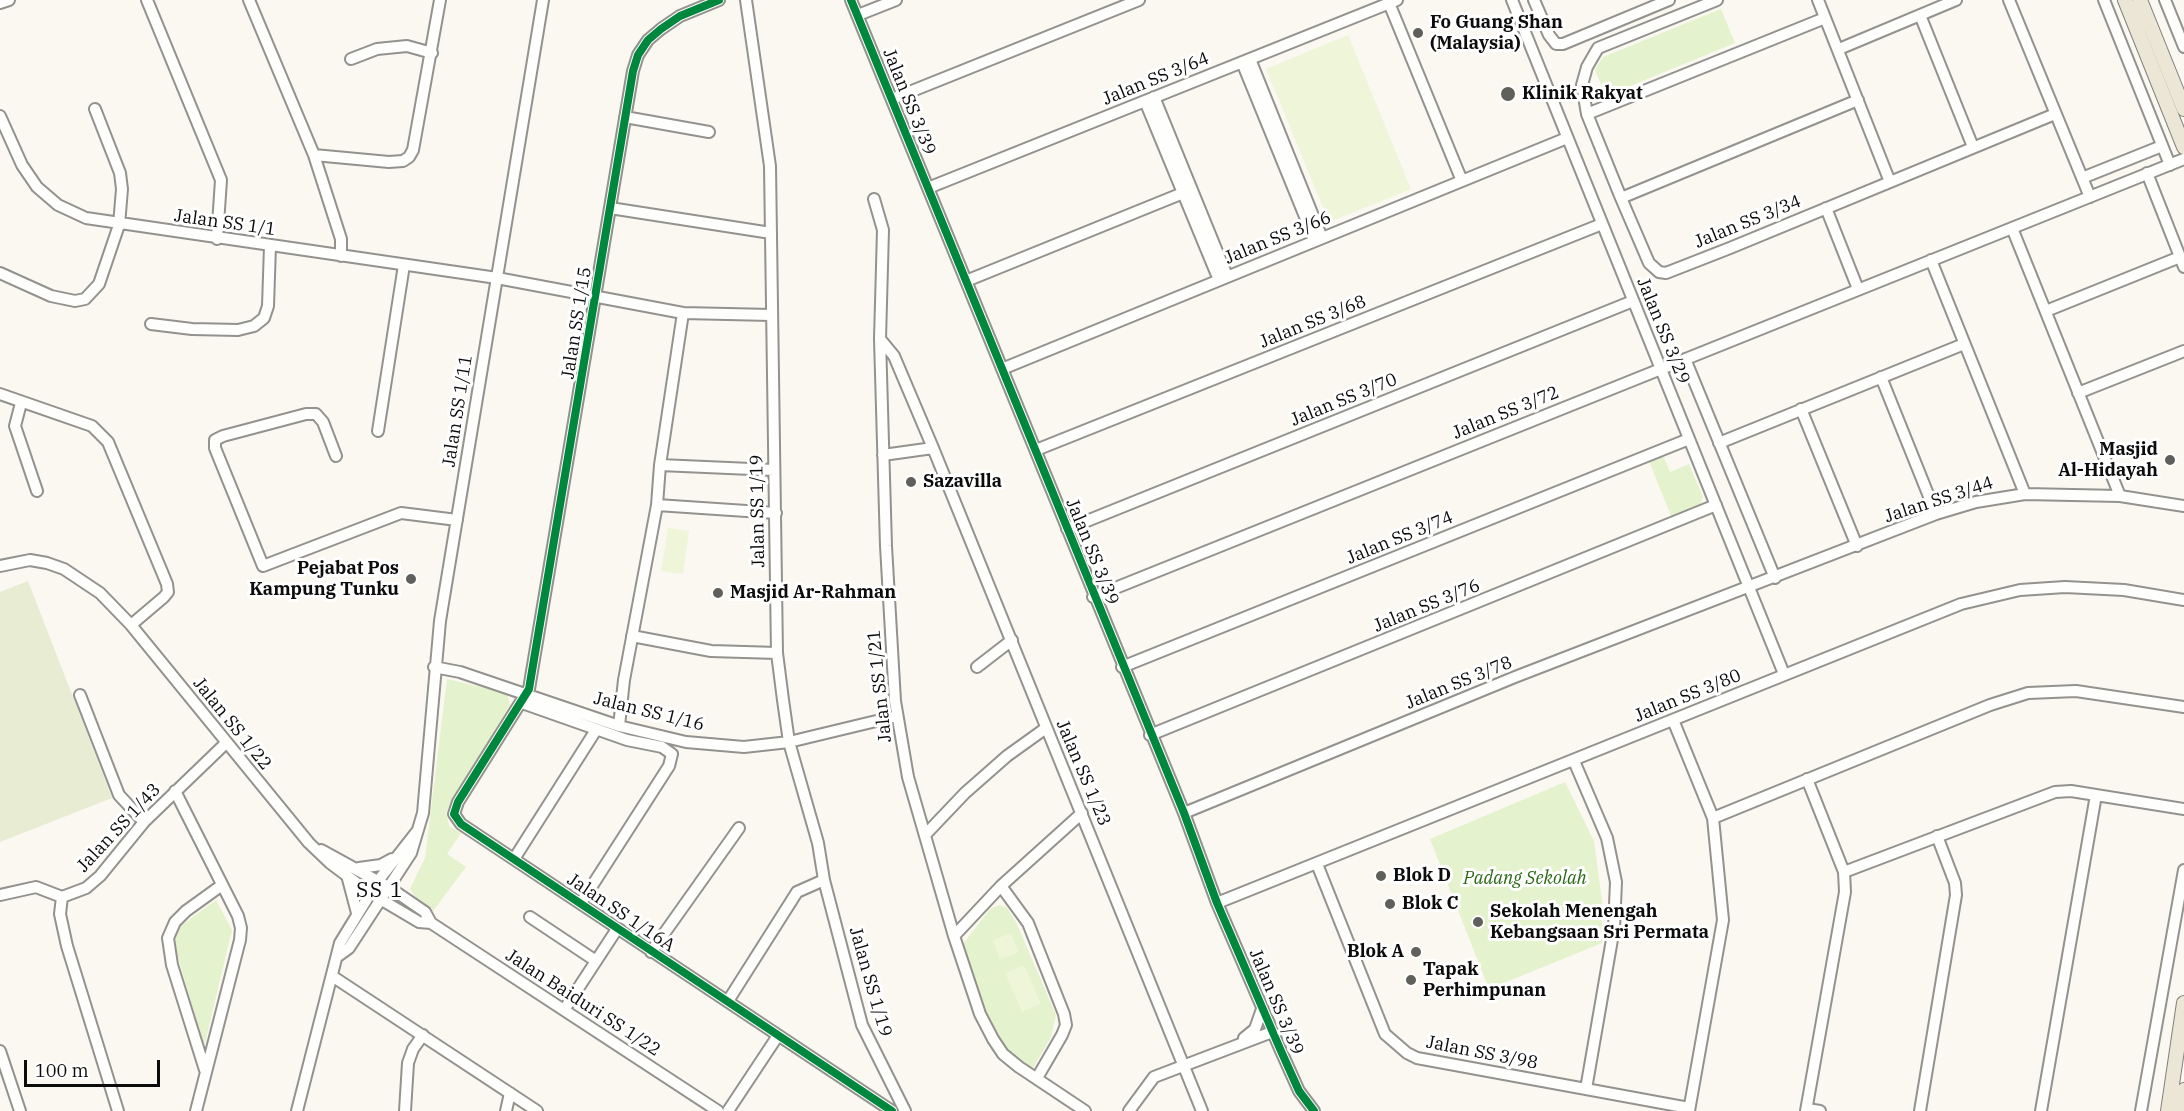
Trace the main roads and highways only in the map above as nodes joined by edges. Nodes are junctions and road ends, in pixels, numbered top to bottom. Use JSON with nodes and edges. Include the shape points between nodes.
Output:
{"nodes":[{"id":1,"x":2125,"y":0,"type":"edge"},
{"id":2,"x":2140,"y":0,"type":"edge"},
{"id":3,"x":2184,"y":109,"type":"edge"},
{"id":4,"x":2184,"y":147,"type":"edge"},
{"id":5,"x":2184,"y":1003,"type":"edge"},
{"id":6,"x":2184,"y":1090,"type":"edge"},
{"id":7,"x":2168,"y":1111,"type":"edge"},
{"id":8,"x":2181,"y":1111,"type":"edge"}],
"edges":[{"from":1,"to":4,"type":"main road"},
{"from":2,"to":3,"type":"main road"},
{"from":5,"to":7,"type":"main road"},
{"from":6,"to":8,"type":"main road"}]}
